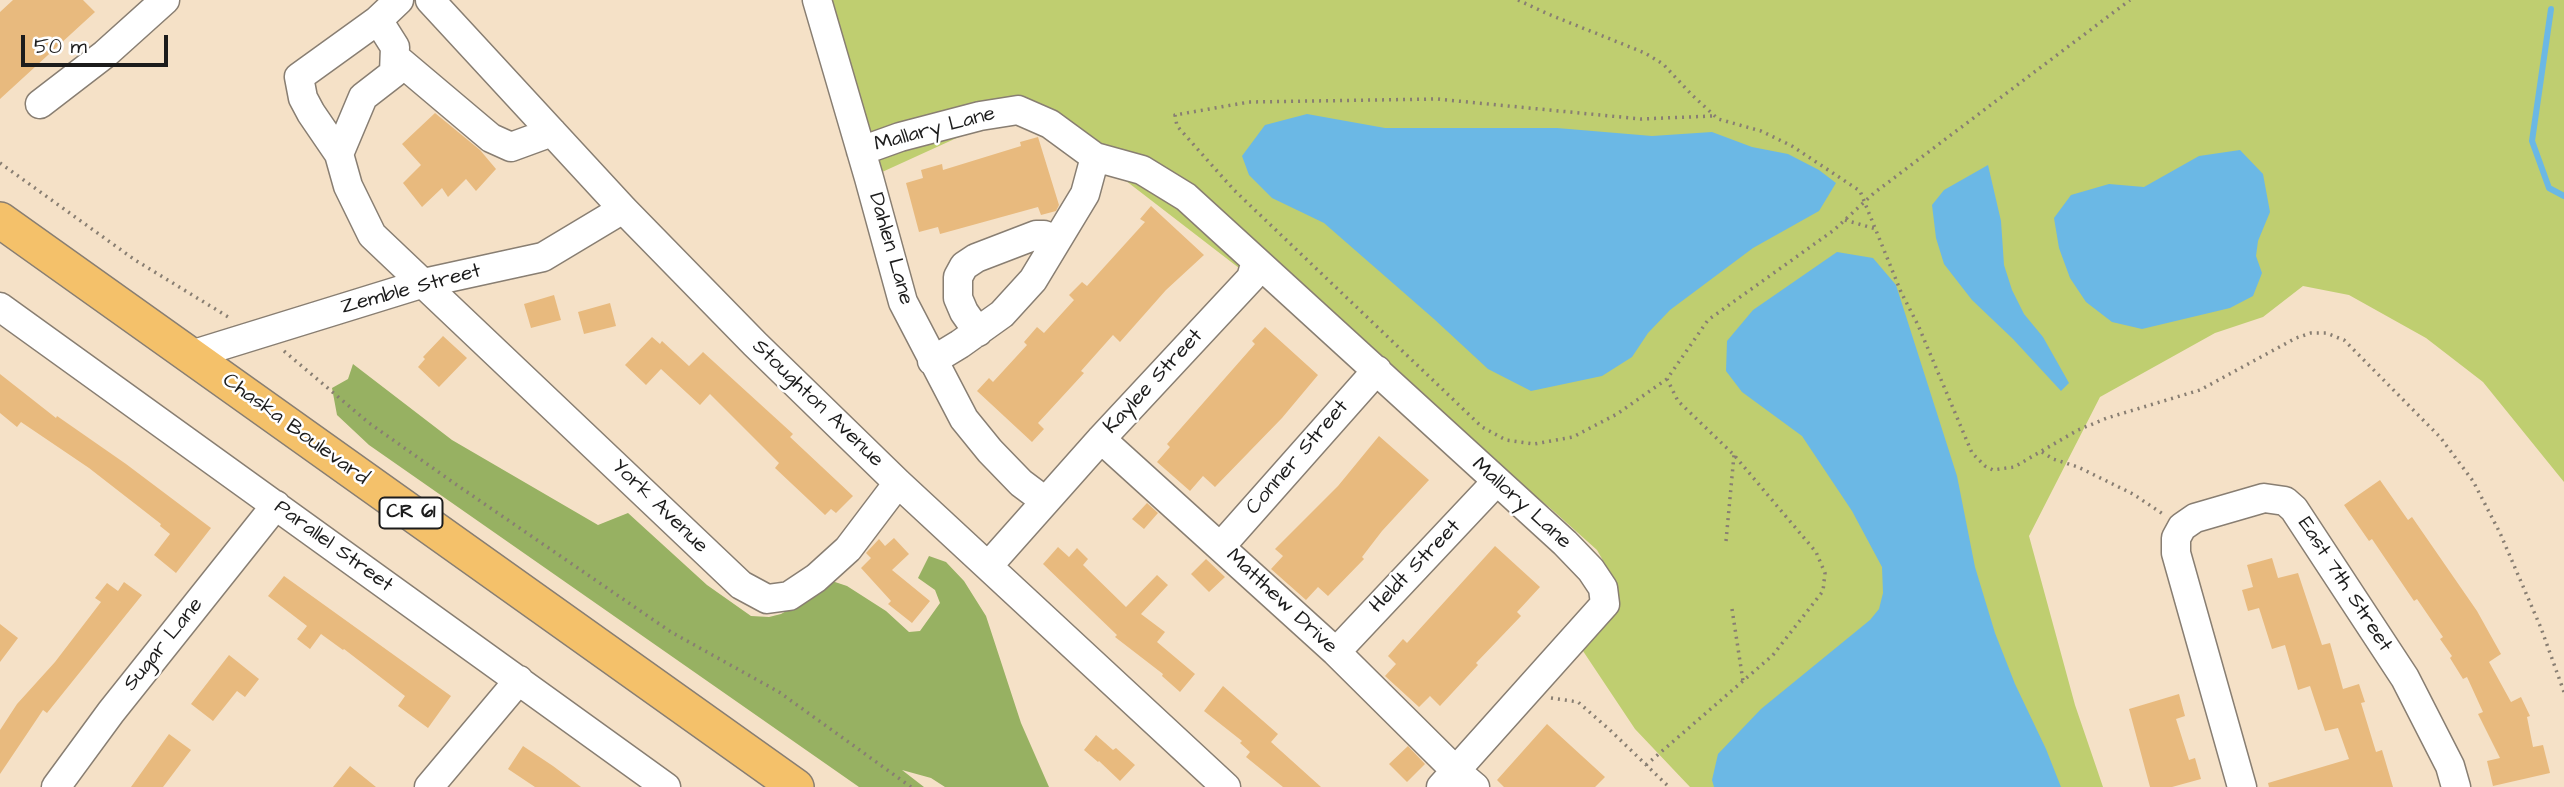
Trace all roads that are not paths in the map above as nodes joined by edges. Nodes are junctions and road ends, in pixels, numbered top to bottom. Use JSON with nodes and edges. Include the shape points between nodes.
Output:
{"nodes":[{"id":1,"x":165,"y":0,"type":"edge"},
{"id":2,"x":399,"y":0,"type":"edge"},
{"id":3,"x":430,"y":0,"type":"edge"},
{"id":4,"x":817,"y":0,"type":"edge"},
{"id":5,"x":378,"y":20,"type":"junction"},
{"id":6,"x":395,"y":57,"type":"junction"},
{"id":7,"x":40,"y":104,"type":"dead end"},
{"id":8,"x":311,"y":113,"type":"junction"},
{"id":9,"x":356,"y":113,"type":"junction"},
{"id":10,"x":552,"y":132,"type":"junction"},
{"id":11,"x":861,"y":151,"type":"junction"},
{"id":12,"x":339,"y":154,"type":"junction"},
{"id":13,"x":1095,"y":157,"type":"junction"},
{"id":14,"x":623,"y":209,"type":"junction"},
{"id":15,"x":0,"y":220,"type":"edge"},
{"id":16,"x":1056,"y":240,"type":"junction"},
{"id":17,"x":1256,"y":261,"type":"junction"},
{"id":18,"x":424,"y":283,"type":"junction"},
{"id":19,"x":0,"y":307,"type":"edge"},
{"id":20,"x":978,"y":332,"type":"junction"},
{"id":21,"x":191,"y":355,"type":"junction"},
{"id":22,"x":932,"y":361,"type":"junction"},
{"id":23,"x":1377,"y":370,"type":"junction"},
{"id":24,"x":1101,"y":439,"type":"junction"},
{"id":25,"x":1496,"y":482,"type":"junction"},
{"id":26,"x":898,"y":483,"type":"junction"},
{"id":27,"x":1045,"y":501,"type":"junction"},
{"id":28,"x":276,"y":505,"type":"junction"},
{"id":29,"x":1221,"y":546,"type":"junction"},
{"id":30,"x":989,"y":565,"type":"junction"},
{"id":31,"x":1336,"y":652,"type":"junction"},
{"id":32,"x":519,"y":680,"type":"junction"},
{"id":33,"x":1457,"y":782,"type":"edge"},
{"id":34,"x":656,"y":784,"type":"edge"},
{"id":35,"x":56,"y":787,"type":"edge"},
{"id":36,"x":429,"y":787,"type":"edge"},
{"id":37,"x":796,"y":787,"type":"edge"},
{"id":38,"x":1226,"y":787,"type":"edge"},
{"id":39,"x":2242,"y":787,"type":"edge"},
{"id":40,"x":2456,"y":787,"type":"edge"}],
"edges":[{"from":1,"to":7,"type":"street"},
{"from":2,"to":5,"type":"street"},
{"from":3,"to":10,"type":"street","name":"Stoughton Avenue"},
{"from":4,"to":11,"type":"street","name":"Dahlen Lane"},
{"from":5,"to":6,"type":"street","via":[[395,47]]},
{"from":5,"to":8,"type":"street","name":"York Avenue","via":[[299,78]]},
{"from":6,"to":9,"type":"street","via":[[394,73],[363,97]]},
{"from":6,"to":10,"type":"street","via":[[491,138],[511,147]]},
{"from":8,"to":9,"type":"street"},
{"from":8,"to":12,"type":"street","name":"York Avenue"},
{"from":9,"to":12,"type":"street"},
{"from":10,"to":14,"type":"street","name":"Stoughton Avenue"},
{"from":11,"to":13,"type":"street","name":"Mallary Lane","via":[[900,137],[1018,110],[1050,124]]},
{"from":11,"to":22,"type":"street","name":"Dahlen Lane","via":[[903,302]]},
{"from":12,"to":18,"type":"street","name":"York Avenue","via":[[348,187],[372,234]]},
{"from":13,"to":16,"type":"street","via":[[1085,194]]},
{"from":13,"to":17,"type":"street","name":"Mallary Lane","via":[[1142,170],[1186,197]]},
{"from":14,"to":18,"type":"street","name":"Zemble Street","via":[[543,257]]},
{"from":14,"to":26,"type":"street","name":"Stoughton Avenue"},
{"from":15,"to":21,"type":"main road","name":"Chaska Boulevard","number":"CR 61"},
{"from":16,"to":20,"type":"street","via":[[1033,280]]},
{"from":16,"to":20,"type":"street","via":[[1036,235],[964,266],[958,277],[958,298]]},
{"from":17,"to":23,"type":"street","name":"Mallory Lane"},
{"from":17,"to":24,"type":"street","name":"Kaylee Street","via":[[1251,278]]},
{"from":18,"to":21,"type":"street","name":"Zemble Street"},
{"from":18,"to":26,"type":"street","name":"York Avenue","via":[[741,585],[767,599],[789,596],[848,549]]},
{"from":19,"to":28,"type":"street","name":"Parallel Street"},
{"from":20,"to":22,"type":"street"},
{"from":21,"to":37,"type":"main road","name":"Chaska Boulevard","number":"CR 61"},
{"from":22,"to":27,"type":"street","name":"Dahlen Lane","via":[[964,419],[990,452]]},
{"from":23,"to":25,"type":"street","name":"Mallory Lane"},
{"from":23,"to":29,"type":"street","name":"Conner Street"},
{"from":24,"to":27,"type":"street","name":"Kaylee Street"},
{"from":24,"to":29,"type":"street","name":"Matthew Drive"},
{"from":25,"to":31,"type":"street","name":"Heldt Street"},
{"from":25,"to":33,"type":"street","name":"Mallory Lane","via":[[1591,570],[1603,588],[1605,604]]},
{"from":26,"to":30,"type":"street","name":"Stoughton Avenue"},
{"from":27,"to":30,"type":"street","name":"Kaylee Street"},
{"from":28,"to":32,"type":"street","name":"Parallel Street"},
{"from":28,"to":35,"type":"street","name":"Sugar Lane"},
{"from":29,"to":31,"type":"street","name":"Matthew Drive"},
{"from":30,"to":38,"type":"street","name":"Stoughton Avenue"},
{"from":31,"to":33,"type":"street","name":"Matthew Drive"},
{"from":32,"to":34,"type":"street","name":"Parallel Street"},
{"from":32,"to":36,"type":"street"},
{"from":39,"to":40,"type":"street","name":"East 7th Street","via":[[2176,553],[2176,538],[2195,518],[2264,498],[2285,501],[2294,509],[2405,678]]}]}
